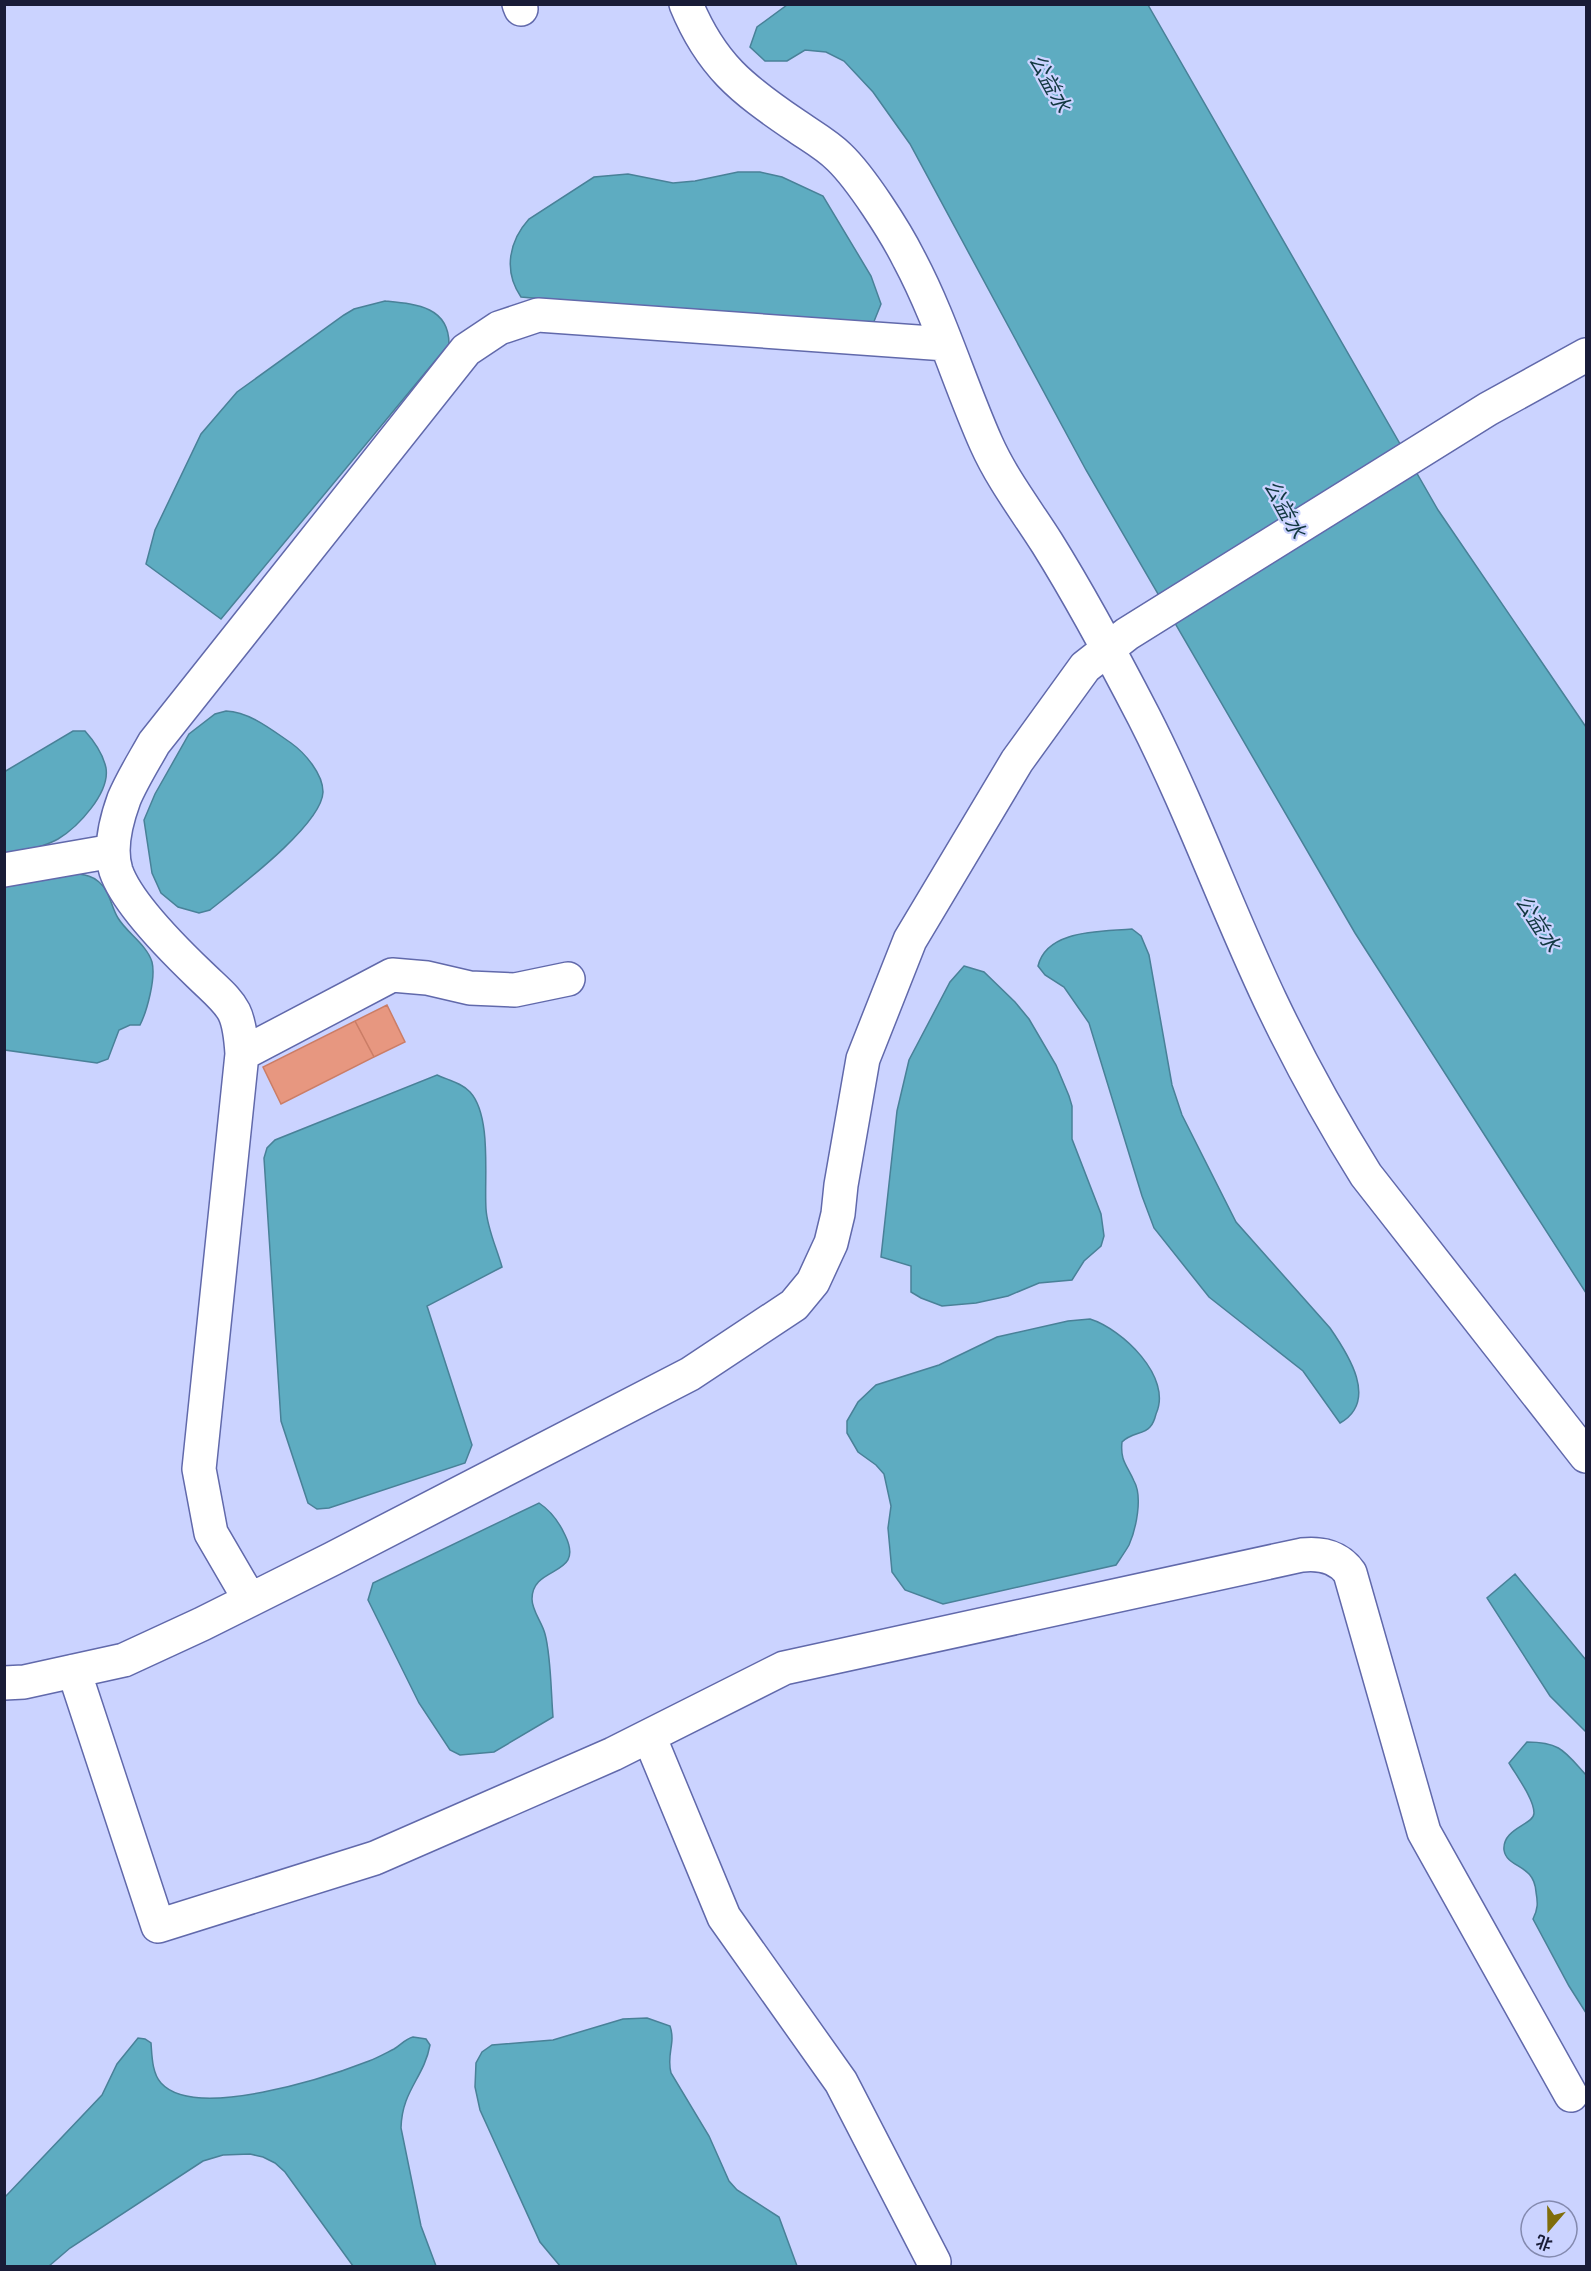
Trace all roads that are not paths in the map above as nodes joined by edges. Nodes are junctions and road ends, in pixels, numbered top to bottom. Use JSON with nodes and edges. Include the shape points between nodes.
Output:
{"nodes":[{"id":1,"x":686,"y":4,"type":"edge"},
{"id":2,"x":946,"y":344,"type":"junction"},
{"id":3,"x":1579,"y":363,"type":"edge"},
{"id":4,"x":1117,"y":642,"type":"junction"},
{"id":5,"x":113,"y":851,"type":"junction"},
{"id":6,"x":4,"y":870,"type":"edge"},
{"id":7,"x":568,"y":979,"type":"dead end"},
{"id":8,"x":242,"y":1054,"type":"junction"},
{"id":9,"x":1587,"y":1456,"type":"edge"},
{"id":10,"x":250,"y":1600,"type":"junction"},
{"id":11,"x":74,"y":1671,"type":"junction"},
{"id":12,"x":4,"y":1683,"type":"edge"},
{"id":13,"x":648,"y":1736,"type":"junction"},
{"id":14,"x":1571,"y":2095,"type":"dead end"},
{"id":15,"x":934,"y":2262,"type":"dead end"}],
"edges":[{"from":1,"to":2,"type":"street","via":[[709,50],[729,75],[842,159],[909,258]]},
{"from":2,"to":4,"type":"street","via":[[987,446],[1012,491],[1068,578]]},
{"from":2,"to":5,"type":"street","via":[[538,315],[482,338],[466,350],[154,743],[125,798]]},
{"from":3,"to":4,"type":"street","via":[[1488,409]]},
{"from":4,"to":9,"type":"street","via":[[1149,728],[1269,998],[1337,1130],[1366,1175]]},
{"from":4,"to":10,"type":"street","via":[[1085,668],[1017,761],[910,940],[863,1059],[831,1243],[813,1282],[794,1305],[690,1374]]},
{"from":5,"to":6,"type":"street"},
{"from":5,"to":8,"type":"street","via":[[116,872],[129,895],[167,944],[234,1008]]},
{"from":7,"to":8,"type":"street","via":[[515,990],[470,988],[392,975]]},
{"from":8,"to":10,"type":"street","via":[[199,1469],[211,1533]]},
{"from":10,"to":11,"type":"street","via":[[124,1660]]},
{"from":11,"to":12,"type":"street"},
{"from":11,"to":13,"type":"street","via":[[159,1926],[375,1858]]},
{"from":13,"to":14,"type":"street","via":[[784,1668],[1302,1555],[1334,1559],[1350,1573],[1424,1832]]},
{"from":13,"to":15,"type":"street","via":[[724,1917],[841,2082]]}]}
